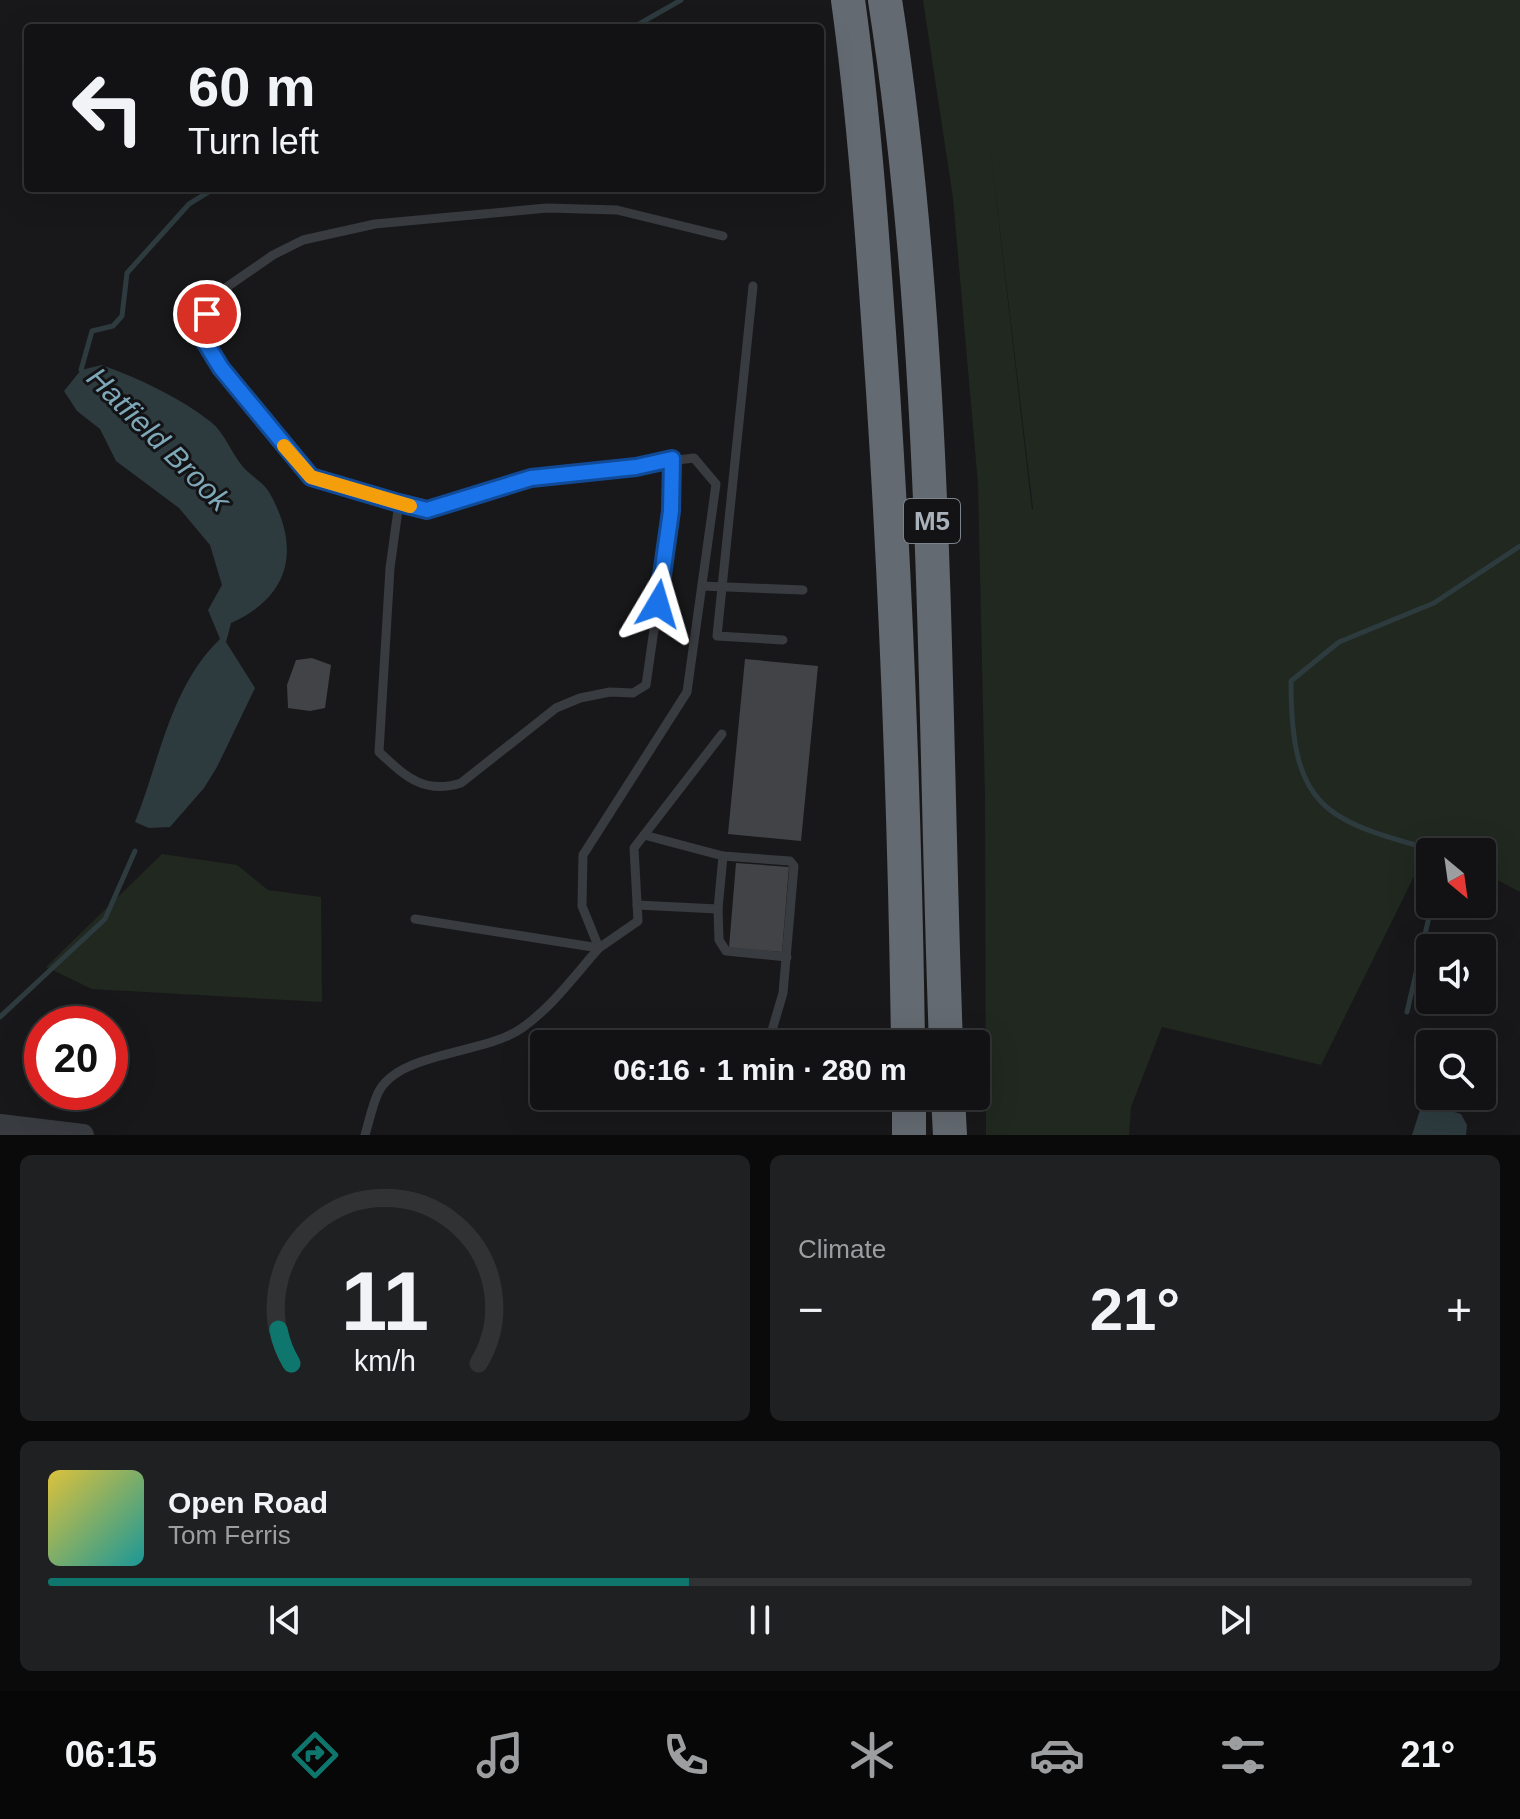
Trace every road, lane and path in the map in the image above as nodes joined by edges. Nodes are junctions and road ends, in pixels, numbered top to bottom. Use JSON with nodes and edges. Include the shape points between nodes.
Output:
{"nodes":[{"id":1,"x":848,"y":0,"type":"edge"},
{"id":2,"x":885,"y":0,"type":"edge"},
{"id":3,"x":723,"y":236,"type":"dead end"},
{"id":4,"x":753,"y":286,"type":"dead end"},
{"id":5,"x":672,"y":459,"type":"junction"},
{"id":6,"x":399,"y":503,"type":"junction"},
{"id":7,"x":702,"y":586,"type":"junction"},
{"id":8,"x":723,"y":587,"type":"junction"},
{"id":9,"x":803,"y":590,"type":"dead end"},
{"id":10,"x":783,"y":640,"type":"dead end"},
{"id":11,"x":722,"y":734,"type":"dead end"},
{"id":12,"x":644,"y":835,"type":"junction"},
{"id":13,"x":723,"y":856,"type":"junction"},
{"id":14,"x":637,"y":905,"type":"junction"},
{"id":15,"x":718,"y":909,"type":"junction"},
{"id":16,"x":415,"y":919,"type":"dead end"},
{"id":17,"x":599,"y":948,"type":"junction"},
{"id":18,"x":787,"y":957,"type":"junction"},
{"id":19,"x":772,"y":1030,"type":"edge"},
{"id":20,"x":908,"y":1030,"type":"edge"},
{"id":21,"x":946,"y":1030,"type":"edge"},
{"id":22,"x":909,"y":1110,"type":"edge"},
{"id":23,"x":949,"y":1110,"type":"edge"},
{"id":24,"x":0,"y":1125,"type":"edge"},
{"id":25,"x":83,"y":1135,"type":"edge"},
{"id":26,"x":365,"y":1135,"type":"edge"},
{"id":27,"x":909,"y":1135,"type":"edge"},
{"id":28,"x":950,"y":1135,"type":"edge"}],
"edges":[{"from":1,"to":20,"type":"highway","number":"M5","via":[[869,171],[895,578]]},
{"from":2,"to":21,"type":"highway","number":"M5","via":[[916,263],[934,567]]},
{"from":3,"to":6,"type":"lane","via":[[617,210],[547,208],[408,219],[303,240],[214,296],[199,332],[221,368],[311,477]]},
{"from":4,"to":8,"type":"lane"},
{"from":5,"to":6,"type":"lane","via":[[531,478],[427,510]]},
{"from":5,"to":6,"type":"lane","via":[[671,511],[646,685],[633,693],[595,695],[556,708],[461,783],[444,788],[411,782],[379,752]]},
{"from":5,"to":7,"type":"lane","via":[[694,458],[716,484]]},
{"from":7,"to":8,"type":"lane"},
{"from":7,"to":17,"type":"lane","via":[[687,692],[583,855],[582,906]]},
{"from":8,"to":9,"type":"lane"},
{"from":8,"to":10,"type":"lane","via":[[717,636]]},
{"from":11,"to":12,"type":"lane"},
{"from":12,"to":13,"type":"lane"},
{"from":12,"to":14,"type":"lane","via":[[634,848]]},
{"from":13,"to":15,"type":"lane"},
{"from":13,"to":18,"type":"lane","via":[[793,863]]},
{"from":14,"to":15,"type":"lane"},
{"from":14,"to":17,"type":"lane","via":[[638,921]]},
{"from":15,"to":18,"type":"lane","via":[[719,940],[726,951]]},
{"from":16,"to":17,"type":"lane"},
{"from":17,"to":26,"type":"lane","via":[[521,1029],[496,1042],[425,1059],[396,1075],[379,1091]]},
{"from":18,"to":19,"type":"lane"},
{"from":22,"to":27,"type":"highway"},
{"from":23,"to":28,"type":"highway"},
{"from":24,"to":25,"type":"street"}]}
